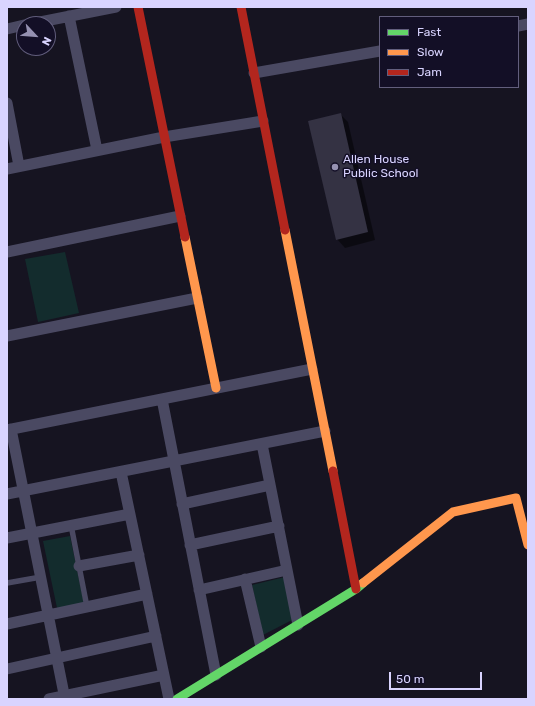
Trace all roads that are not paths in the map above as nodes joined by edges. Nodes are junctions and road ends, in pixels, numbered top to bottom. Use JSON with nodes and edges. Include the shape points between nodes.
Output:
{"nodes":[{"id":1,"x":116,"y":7,"type":"edge"},
{"id":2,"x":138,"y":7,"type":"edge"},
{"id":3,"x":241,"y":7,"type":"edge"},
{"id":4,"x":69,"y":16,"type":"junction"},
{"id":5,"x":56,"y":19,"type":"edge"},
{"id":6,"x":379,"y":51,"type":"edge"},
{"id":7,"x":254,"y":73,"type":"junction"},
{"id":8,"x":7,"y":103,"type":"edge"},
{"id":9,"x":263,"y":121,"type":"junction"},
{"id":10,"x":164,"y":137,"type":"junction"},
{"id":11,"x":97,"y":150,"type":"junction"},
{"id":12,"x":19,"y":166,"type":"junction"},
{"id":13,"x":7,"y":169,"type":"edge"},
{"id":14,"x":180,"y":216,"type":"junction"},
{"id":15,"x":7,"y":252,"type":"edge"},
{"id":16,"x":197,"y":298,"type":"junction"},
{"id":17,"x":7,"y":336,"type":"edge"},
{"id":18,"x":312,"y":369,"type":"junction"},
{"id":19,"x":216,"y":388,"type":"junction"},
{"id":20,"x":162,"y":399,"type":"junction"},
{"id":21,"x":9,"y":430,"type":"edge"},
{"id":22,"x":325,"y":431,"type":"junction"},
{"id":23,"x":262,"y":444,"type":"junction"},
{"id":24,"x":174,"y":461,"type":"junction"},
{"id":25,"x":121,"y":472,"type":"junction"},
{"id":26,"x":270,"y":485,"type":"junction"},
{"id":27,"x":23,"y":491,"type":"junction"},
{"id":28,"x":7,"y":494,"type":"edge"},
{"id":29,"x":182,"y":504,"type":"junction"},
{"id":30,"x":130,"y":514,"type":"junction"},
{"id":31,"x":71,"y":525,"type":"junction"},
{"id":32,"x":278,"y":526,"type":"junction"},
{"id":33,"x":32,"y":533,"type":"junction"},
{"id":34,"x":7,"y":538,"type":"edge"},
{"id":35,"x":190,"y":545,"type":"junction"},
{"id":36,"x":528,"y":545,"type":"edge"},
{"id":37,"x":139,"y":555,"type":"junction"},
{"id":38,"x":79,"y":566,"type":"junction"},
{"id":39,"x":287,"y":570,"type":"junction"},
{"id":40,"x":41,"y":577,"type":"junction"},
{"id":41,"x":245,"y":580,"type":"junction"},
{"id":42,"x":7,"y":583,"type":"edge"},
{"id":43,"x":356,"y":589,"type":"junction"},
{"id":44,"x":199,"y":590,"type":"junction"},
{"id":45,"x":147,"y":594,"type":"junction"},
{"id":46,"x":87,"y":607,"type":"junction"},
{"id":47,"x":48,"y":615,"type":"junction"},
{"id":48,"x":7,"y":624,"type":"edge"},
{"id":49,"x":298,"y":625,"type":"junction"},
{"id":50,"x":156,"y":636,"type":"junction"},
{"id":51,"x":261,"y":647,"type":"junction"},
{"id":52,"x":57,"y":658,"type":"junction"},
{"id":53,"x":7,"y":669,"type":"edge"},
{"id":54,"x":164,"y":675,"type":"junction"},
{"id":55,"x":216,"y":675,"type":"junction"},
{"id":56,"x":65,"y":697,"type":"edge"},
{"id":57,"x":49,"y":699,"type":"edge"},
{"id":58,"x":169,"y":699,"type":"edge"},
{"id":59,"x":177,"y":699,"type":"edge"}],
"edges":[{"from":1,"to":4,"type":"street"},
{"from":2,"to":10,"type":"street"},
{"from":3,"to":7,"type":"street"},
{"from":4,"to":5,"type":"street"},
{"from":4,"to":11,"type":"street"},
{"from":6,"to":7,"type":"street"},
{"from":7,"to":9,"type":"street"},
{"from":8,"to":12,"type":"street"},
{"from":9,"to":10,"type":"street"},
{"from":9,"to":18,"type":"street"},
{"from":10,"to":11,"type":"street"},
{"from":10,"to":14,"type":"street"},
{"from":11,"to":12,"type":"street"},
{"from":12,"to":13,"type":"street"},
{"from":14,"to":15,"type":"street"},
{"from":14,"to":16,"type":"street"},
{"from":16,"to":17,"type":"street"},
{"from":16,"to":19,"type":"street"},
{"from":18,"to":19,"type":"street"},
{"from":18,"to":22,"type":"street"},
{"from":19,"to":20,"type":"street"},
{"from":20,"to":21,"type":"street"},
{"from":20,"to":24,"type":"street"},
{"from":21,"to":27,"type":"street"},
{"from":22,"to":23,"type":"street"},
{"from":22,"to":43,"type":"street"},
{"from":23,"to":24,"type":"street"},
{"from":23,"to":26,"type":"street"},
{"from":24,"to":25,"type":"street"},
{"from":24,"to":29,"type":"street"},
{"from":25,"to":27,"type":"street"},
{"from":25,"to":30,"type":"street"},
{"from":26,"to":29,"type":"street"},
{"from":26,"to":32,"type":"street"},
{"from":27,"to":28,"type":"street"},
{"from":27,"to":33,"type":"street"},
{"from":29,"to":35,"type":"street"},
{"from":30,"to":31,"type":"street"},
{"from":30,"to":37,"type":"street"},
{"from":31,"to":33,"type":"street"},
{"from":31,"to":38,"type":"lane"},
{"from":32,"to":35,"type":"street"},
{"from":32,"to":39,"type":"street"},
{"from":33,"to":34,"type":"street"},
{"from":33,"to":40,"type":"street"},
{"from":35,"to":44,"type":"street"},
{"from":36,"to":43,"type":"street","via":[[516,498],[453,512]]},
{"from":37,"to":38,"type":"street"},
{"from":37,"to":45,"type":"street"},
{"from":38,"to":46,"type":"lane"},
{"from":39,"to":41,"type":"street"},
{"from":39,"to":49,"type":"street"},
{"from":40,"to":42,"type":"lane"},
{"from":40,"to":47,"type":"street"},
{"from":41,"to":44,"type":"street"},
{"from":41,"to":51,"type":"street"},
{"from":43,"to":49,"type":"street"},
{"from":44,"to":55,"type":"street"},
{"from":45,"to":46,"type":"street"},
{"from":45,"to":50,"type":"street"},
{"from":46,"to":47,"type":"street"},
{"from":47,"to":48,"type":"street"},
{"from":47,"to":52,"type":"street"},
{"from":49,"to":51,"type":"street"},
{"from":50,"to":52,"type":"street"},
{"from":50,"to":54,"type":"street"},
{"from":51,"to":55,"type":"street"},
{"from":52,"to":53,"type":"street"},
{"from":52,"to":56,"type":"street"},
{"from":54,"to":56,"type":"street"},
{"from":54,"to":58,"type":"street"},
{"from":55,"to":59,"type":"street"},
{"from":56,"to":57,"type":"street"}]}
